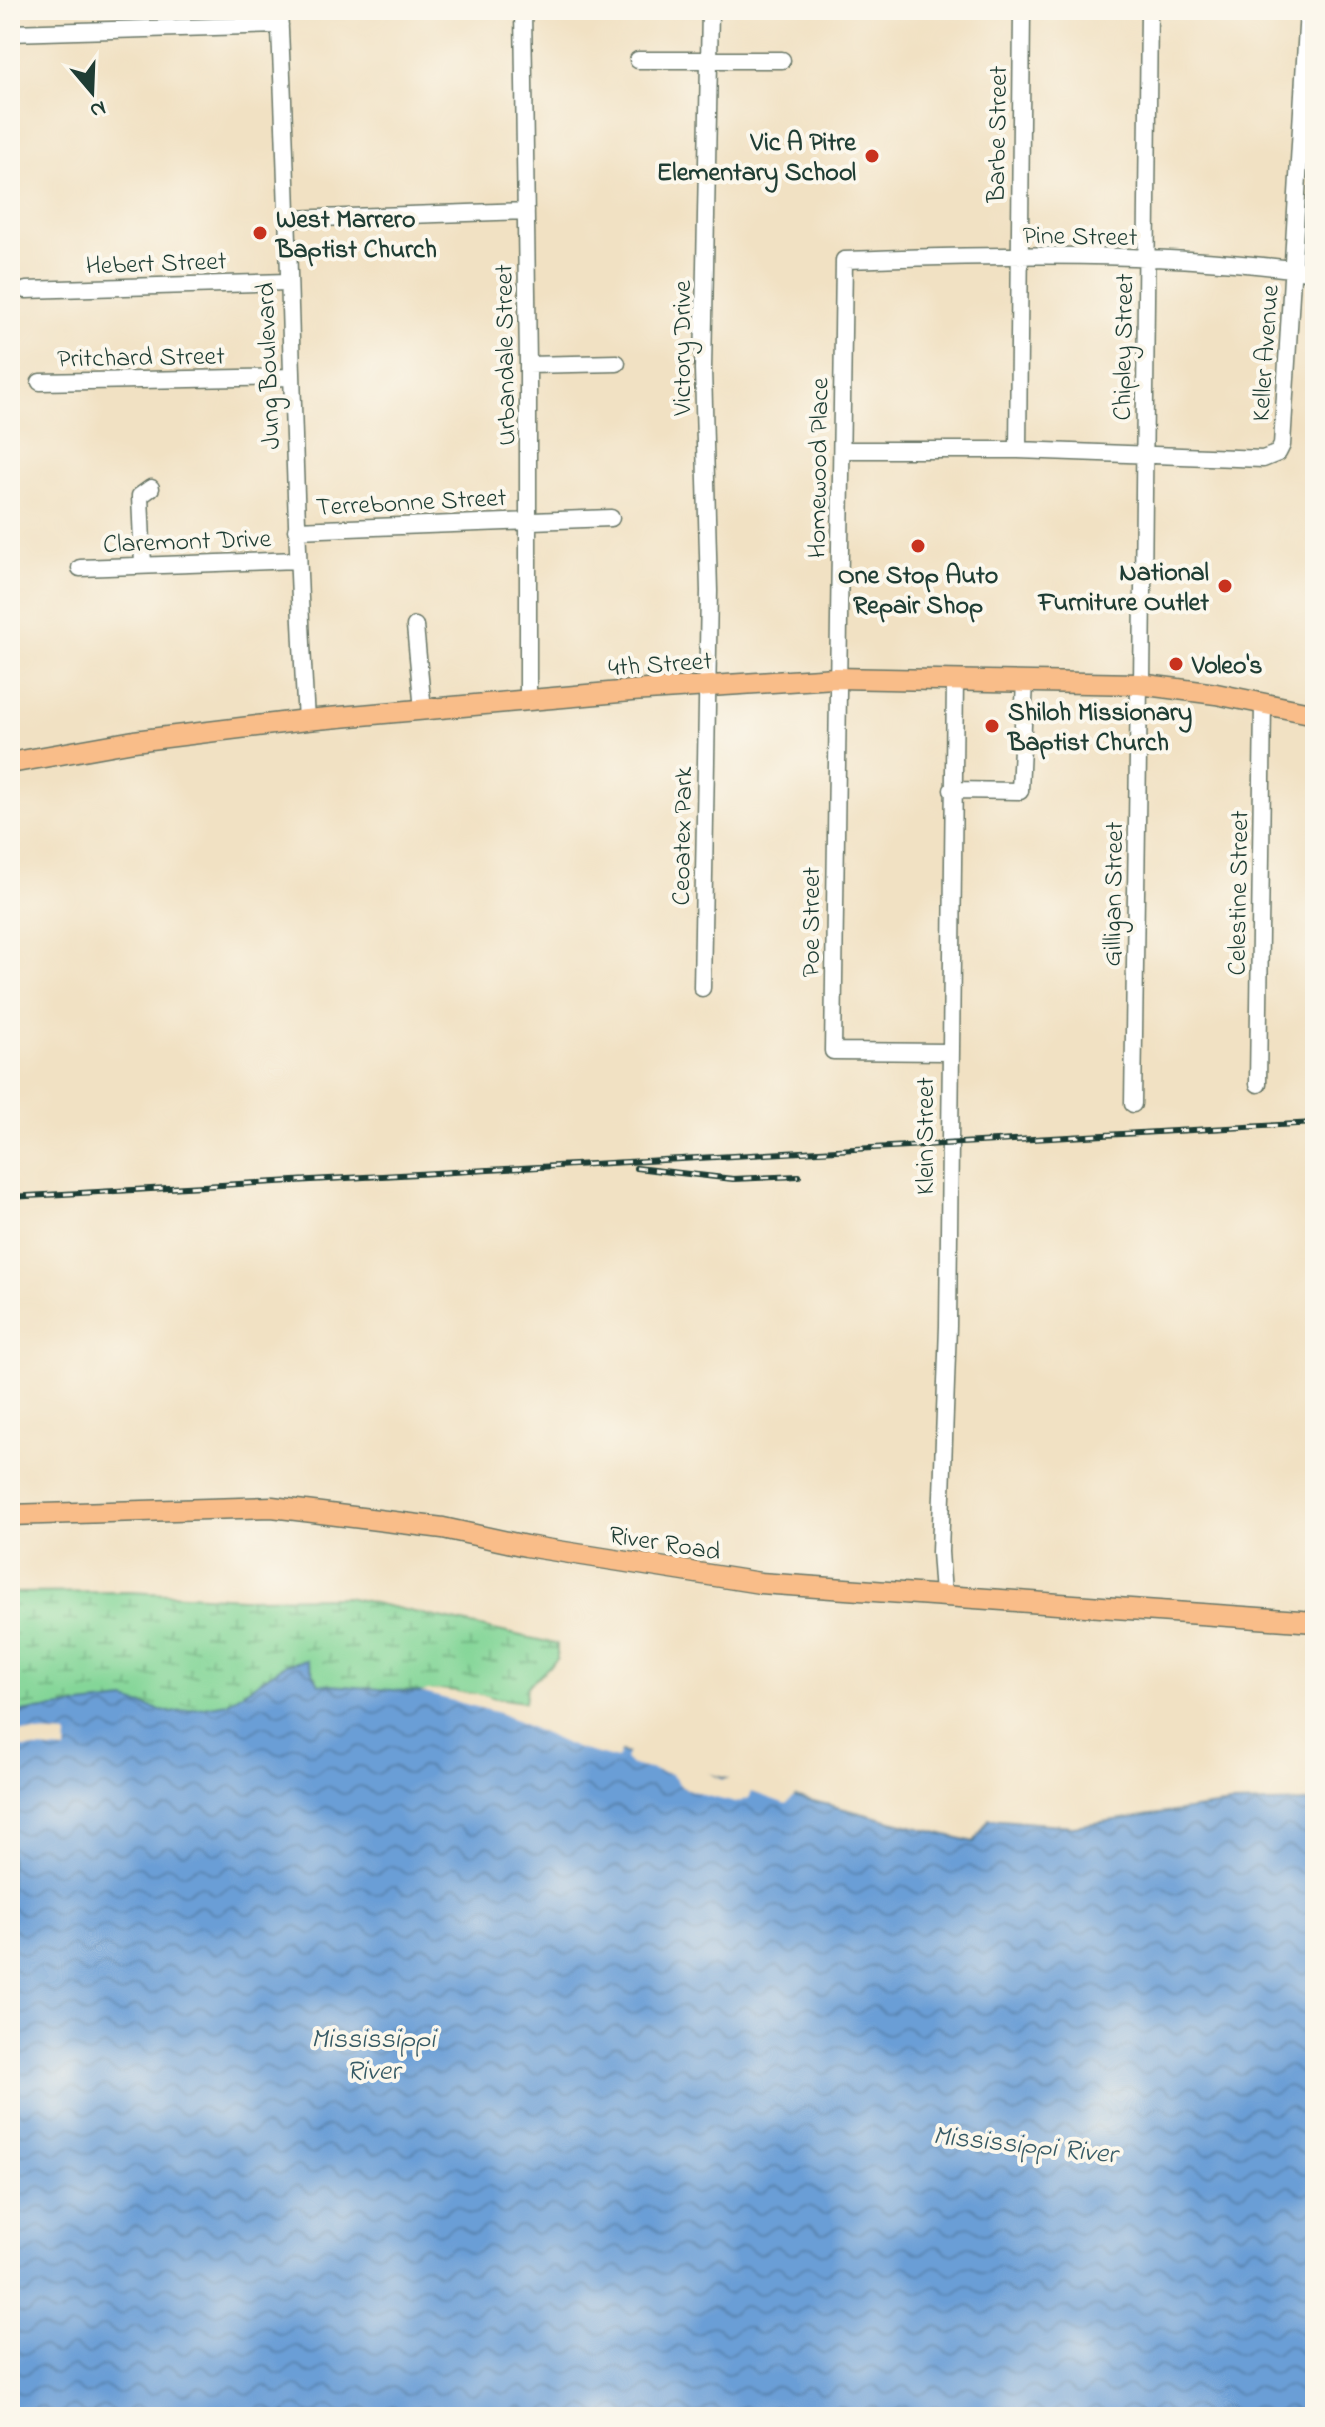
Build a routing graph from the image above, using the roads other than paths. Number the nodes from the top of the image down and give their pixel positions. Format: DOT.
graph roads {
  1 [pos="523,10"];
  2 [pos="710,10"];
  3 [pos="1022,10"];
  4 [pos="1149,10"];
  5 [pos="1308,10"];
  6 [pos="280,18"];
  7 [pos="10,33"];
  8 [pos="709,59"];
  9 [pos="638,60"];
  10 [pos="782,60"];
  11 [pos="526,211"];
  12 [pos="289,219"];
  13 [pos="1019,258"];
  14 [pos="1148,259"];
  15 [pos="844,260"];
  16 [pos="1294,269"];
  17 [pos="1315,272"];
  18 [pos="288,282"];
  19 [pos="26,290"];
  20 [pos="617,363"];
  21 [pos="528,365"];
  22 [pos="292,377"];
  23 [pos="40,382"];
  24 [pos="843,450"];
  25 [pos="1018,450"];
  26 [pos="1145,453"];
  27 [pos="151,488"];
  28 [pos="611,518"];
  29 [pos="529,519"];
  30 [pos="296,530"];
  31 [pos="297,560"];
  32 [pos="143,565"];
  33 [pos="80,568"];
  34 [pos="415,626"];
  35 [pos="835,678"];
  36 [pos="955,679"];
  37 [pos="1025,681"];
  38 [pos="1140,684"];
  39 [pos="707,685"];
  40 [pos="528,700"];
  41 [pos="1263,703"];
  42 [pos="423,710"];
  43 [pos="1315,714"];
  44 [pos="306,720"];
  45 [pos="10,763"];
  46 [pos="952,790"];
  47 [pos="702,988"];
  48 [pos="949,1052"];
  49 [pos="1258,1084"];
  50 [pos="1133,1104"];
  51 [pos="10,1515"];
  52 [pos="943,1594"];
  53 [pos="1315,1622"];
  1 -- 11 [label="street, Urbandale Street"];
  2 -- 8 [label="street, Victory Drive"];
  3 -- 13 [label="street, Barbe Street"];
  4 -- 14 [label="street, Chipley Street"];
  5 -- 16 [label="street, Keller Avenue"];
  6 -- 7 [label="street"];
  6 -- 12 [label="street, Jung Boulevard"];
  8 -- 9 [label="street"];
  8 -- 10 [label="street"];
  8 -- 39 [label="street, Victory Drive"];
  11 -- 12 [label="street"];
  11 -- 21 [label="street, Urbandale Street"];
  12 -- 18 [label="street, Jung Boulevard"];
  13 -- 14 [label="street, Pine Street"];
  13 -- 15 [label="street, Pine Street"];
  13 -- 25 [label="street, Barbe Street"];
  14 -- 16 [label="street, Pine Street"];
  14 -- 26 [label="street, Chipley Street"];
  15 -- 24 [label="street, Homewood Place"];
  16 -- 17 [label="street, Pine Street"];
  16 -- 26 [label="street, Keller Avenue"];
  18 -- 19 [label="street, Hebert Street"];
  18 -- 22 [label="street, Jung Boulevard"];
  20 -- 21 [label="street"];
  21 -- 29 [label="street, Urbandale Street"];
  22 -- 23 [label="street, Pritchard Street"];
  22 -- 30 [label="street, Jung Boulevard"];
  24 -- 25 [label="street, Keller Avenue"];
  24 -- 35 [label="street, Homewood Place"];
  25 -- 26 [label="street, Keller Avenue"];
  26 -- 38 [label="street, Chipley Street"];
  27 -- 32 [label="street"];
  28 -- 29 [label="street, Terrebonne Street"];
  29 -- 30 [label="street, Terrebonne Street"];
  29 -- 40 [label="street, Urbandale Street"];
  30 -- 31 [label="street, Jung Boulevard"];
  31 -- 32 [label="street, Claremont Drive"];
  31 -- 44 [label="street, Jung Boulevard"];
  32 -- 33 [label="street, Claremont Drive"];
  34 -- 42 [label="street"];
  35 -- 36 [label="main road, 4th Street"];
  35 -- 39 [label="main road, 4th Street"];
  35 -- 48 [label="street, Poe Street"];
  36 -- 37 [label="main road, 4th Street"];
  36 -- 46 [label="street, Klein Street"];
  37 -- 38 [label="main road, 4th Street"];
  37 -- 46 [label="street"];
  38 -- 41 [label="main road, 4th Street"];
  38 -- 50 [label="street, Gilligan Street"];
  39 -- 40 [label="main road, 4th Street"];
  39 -- 47 [label="street, Ceoatex Park"];
  40 -- 42 [label="main road, 4th Street"];
  41 -- 43 [label="main road, 4th Street"];
  41 -- 49 [label="street, Celestine Street"];
  42 -- 44 [label="main road, 4th Street"];
  44 -- 45 [label="main road, 4th Street"];
  46 -- 48 [label="street, Klein Street"];
  48 -- 52 [label="street, Klein Street"];
  51 -- 52 [label="main road, River Road"];
  52 -- 53 [label="main road, River Road"];
}
